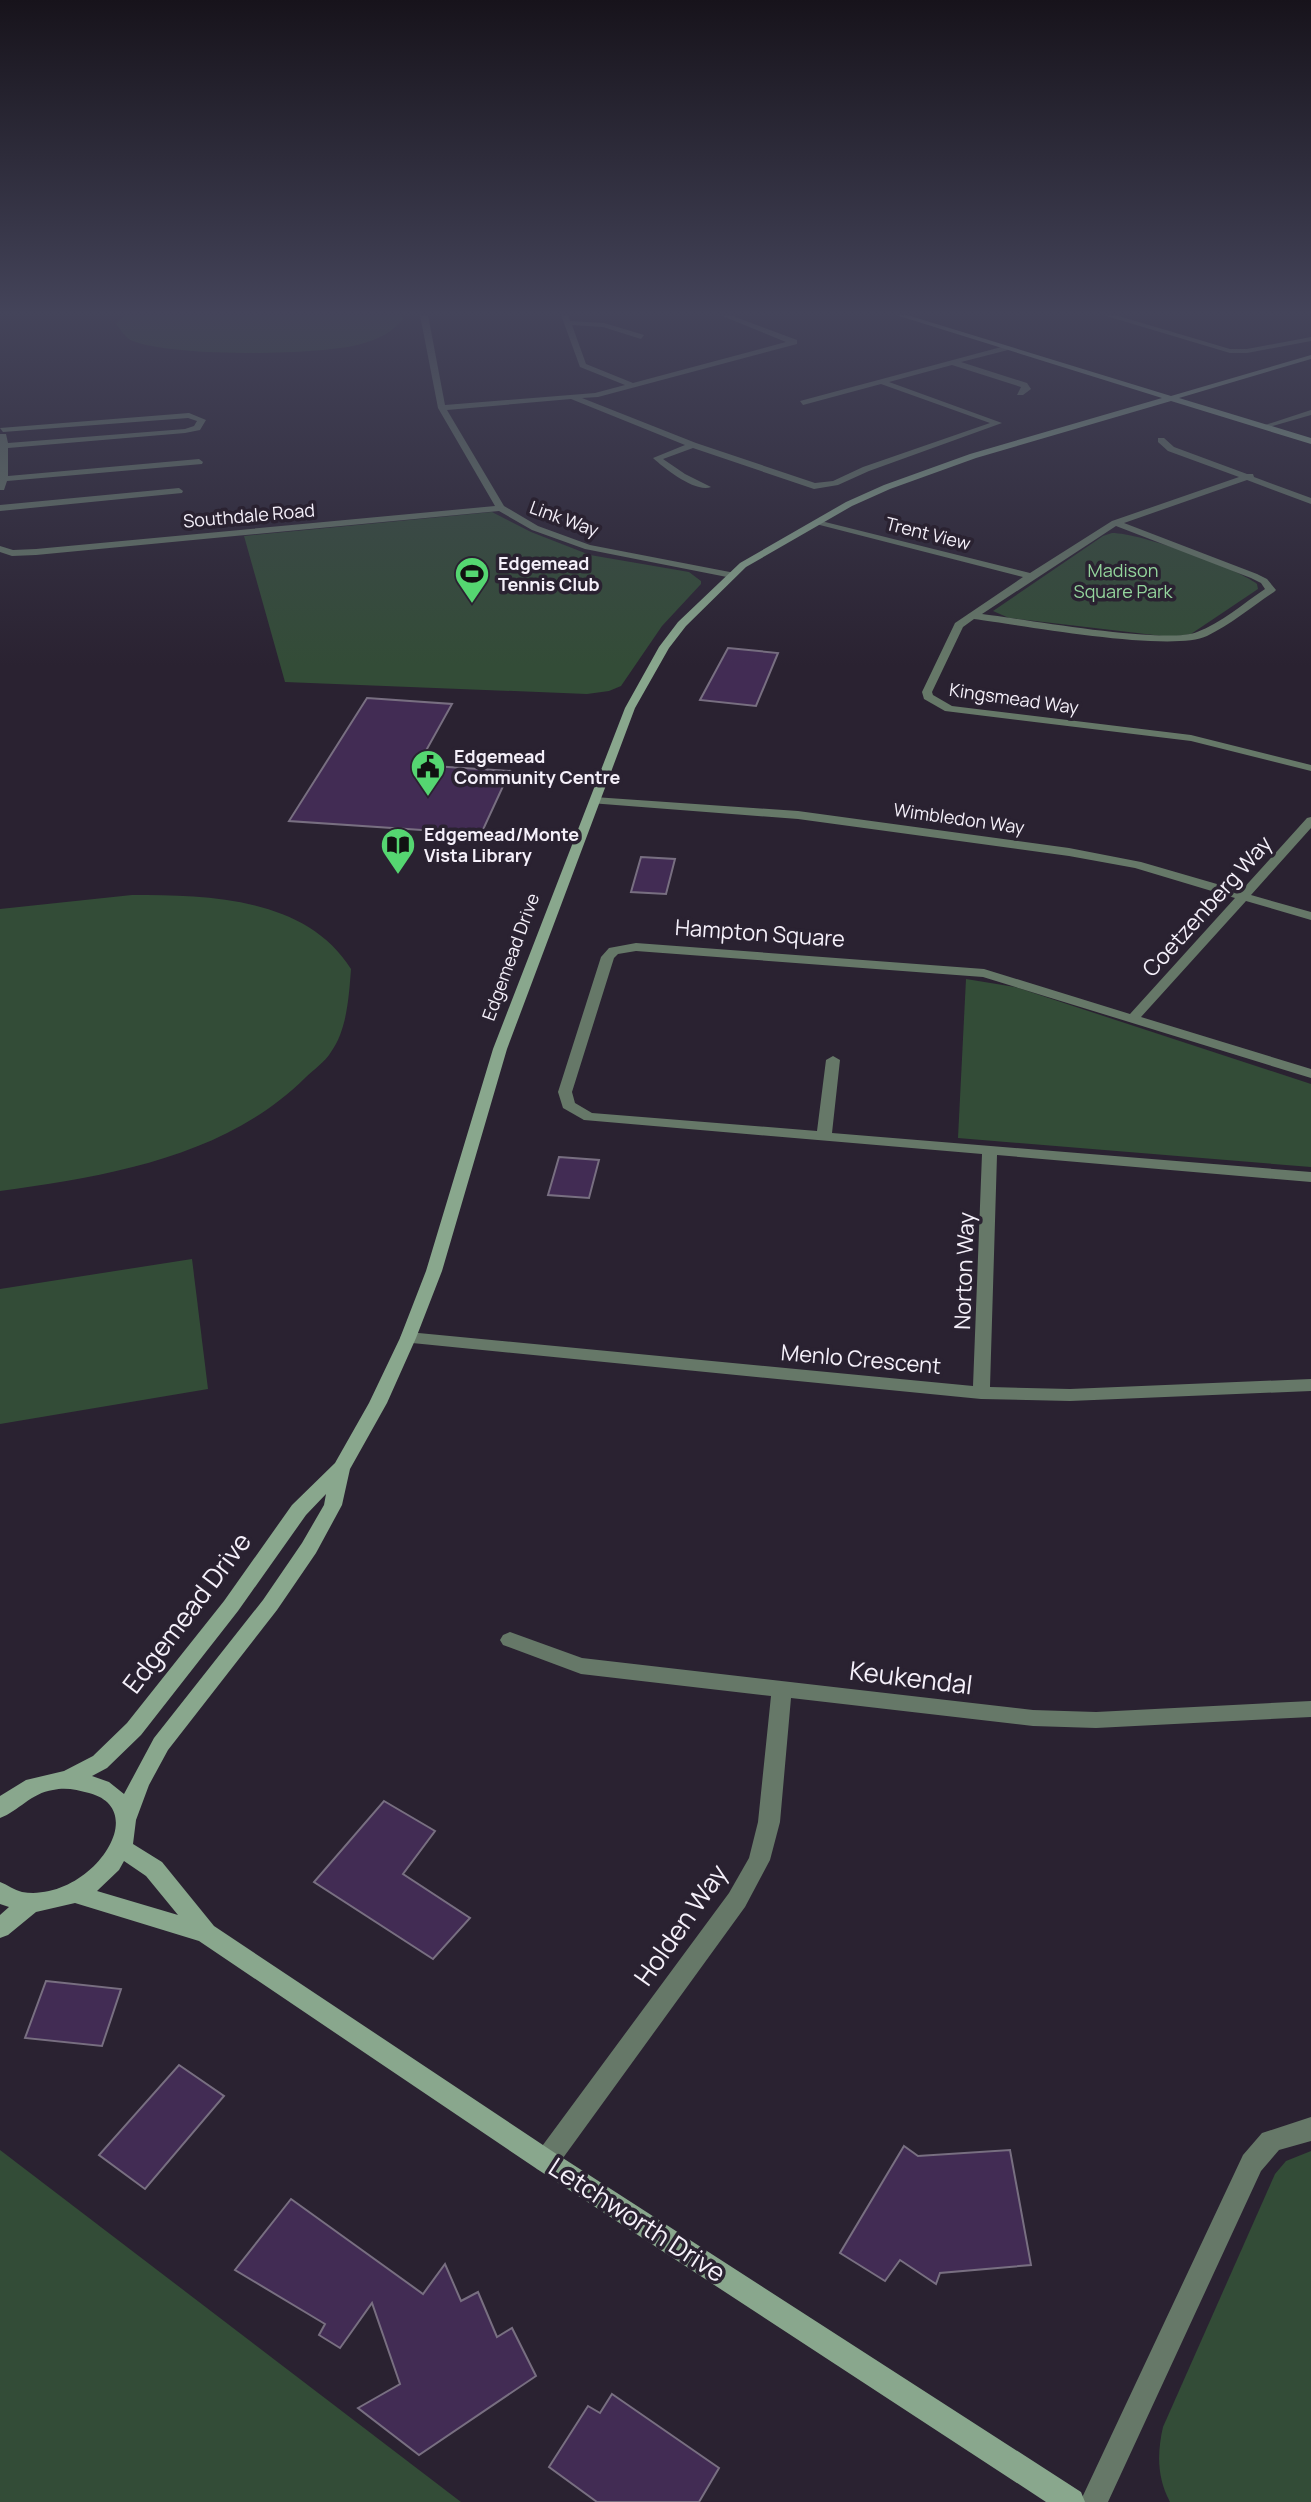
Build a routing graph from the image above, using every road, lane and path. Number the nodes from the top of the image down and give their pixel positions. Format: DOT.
graph roads {
  1 [pos="3,432"];
  2 [pos="176,432"];
  3 [pos="456,432"];
  4 [pos="659,432"];
  5 [pos="973,432"];
  6 [pos="1055,432"];
  7 [pos="1283,432"];
  8 [pos="1161,440"];
  9 [pos="1311,441"];
  10 [pos="693,445"];
  11 [pos="4,446"];
  12 [pos="199,462"];
  13 [pos="1250,476"];
  14 [pos="3,479"];
  15 [pos="707,487"];
  16 [pos="0,489"];
  17 [pos="179,491"];
  18 [pos="1311,501"];
  19 [pos="0,508"];
  20 [pos="501,508"];
  21 [pos="817,523"];
  22 [pos="1115,523"];
  23 [pos="0,549"];
  24 [pos="732,575"];
  25 [pos="1031,576"];
  26 [pos="973,616"];
  27 [pos="1311,768"];
  28 [pos="594,801"];
  29 [pos="1311,821"];
  30 [pos="1244,896"];
  31 [pos="1311,916"];
  32 [pos="1133,1018"];
  33 [pos="833,1060"];
  34 [pos="1311,1074"];
  35 [pos="824,1136"];
  36 [pos="990,1150"];
  37 [pos="1311,1177"];
  38 [pos="408,1338"];
  39 [pos="1311,1385"];
  40 [pos="981,1393"];
  41 [pos="342,1467"];
  42 [pos="510,1640"];
  43 [pos="782,1689"];
  44 [pos="1311,1709"];
  45 [pos="66,1780"];
  46 [pos="0,1809"];
  47 [pos="126,1819"];
  48 [pos="122,1848"];
  49 [pos="0,1892"];
  50 [pos="76,1894"];
  51 [pos="31,1903"];
  52 [pos="0,1928"];
  53 [pos="206,1933"];
  54 [pos="1311,2129"];
  55 [pos="546,2161"];
  56 [pos="1071,2502"];
  57 [pos="1094,2502"];
  1 -- 11 [label="street"];
  2 -- 11 [label="street"];
  3 -- 20 [label="street, Link Way"];
  4 -- 10 [label="street"];
  5 -- 10 [label="street"];
  6 -- 21 [label="street, Edgemead Drive"];
  7 -- 9 [label="street"];
  8 -- 13 [label="street"];
  10 -- 15 [label="street"];
  11 -- 14 [label="street"];
  12 -- 14 [label="street"];
  13 -- 18 [label="street"];
  13 -- 22 [label="street, Kingsmead Way"];
  14 -- 16 [label="street"];
  17 -- 19 [label="street"];
  20 -- 23 [label="street, Southdale Road"];
  20 -- 24 [label="street, Link Way"];
  21 -- 24 [label="street, Edgemead Drive"];
  21 -- 25 [label="street, Trent View"];
  22 -- 25 [label="street, Kingsmead Way"];
  22 -- 26 [label="street"];
  24 -- 28 [label="street, Edgemead Drive"];
  25 -- 26 [label="street, Kingsmead Way"];
  26 -- 27 [label="street, Kingsmead Way"];
  28 -- 30 [label="street, Wimbledon Way"];
  28 -- 38 [label="street, Edgemead Drive"];
  29 -- 30 [label="street, Coetzenberg Way"];
  30 -- 31 [label="street, Wimbledon Way"];
  30 -- 32 [label="street, Coetzenberg Way"];
  32 -- 34 [label="street, Hampton Square"];
  32 -- 35 [label="street, Hampton Square"];
  33 -- 35 [label="street"];
  35 -- 36 [label="street, Hampton Square"];
  36 -- 37 [label="street, Hampton Square"];
  36 -- 40 [label="street, Norton Way"];
  38 -- 40 [label="street, Menlo Crescent"];
  38 -- 41 [label="street, Edgemead Drive"];
  39 -- 40 [label="street, Menlo Crescent"];
  41 -- 45 [label="street, Edgemead Drive"];
  41 -- 47 [label="street, Edgemead Drive"];
  42 -- 43 [label="street, Keukendal"];
  43 -- 44 [label="street, Keukendal"];
  43 -- 55 [label="street, Holden Way"];
  45 -- 46 [label="street"];
  45 -- 47 [label="street"];
  47 -- 48 [label="street, Edgemead Drive"];
  48 -- 50 [label="street"];
  48 -- 53 [label="street, Letchworth Drive"];
  49 -- 51 [label="street"];
  50 -- 51 [label="street"];
  50 -- 53 [label="street, Letchworth Drive"];
  51 -- 52 [label="street"];
  53 -- 55 [label="street, Letchworth Drive"];
  54 -- 57 [label="street"];
  55 -- 56 [label="street, Letchworth Drive"];
}
